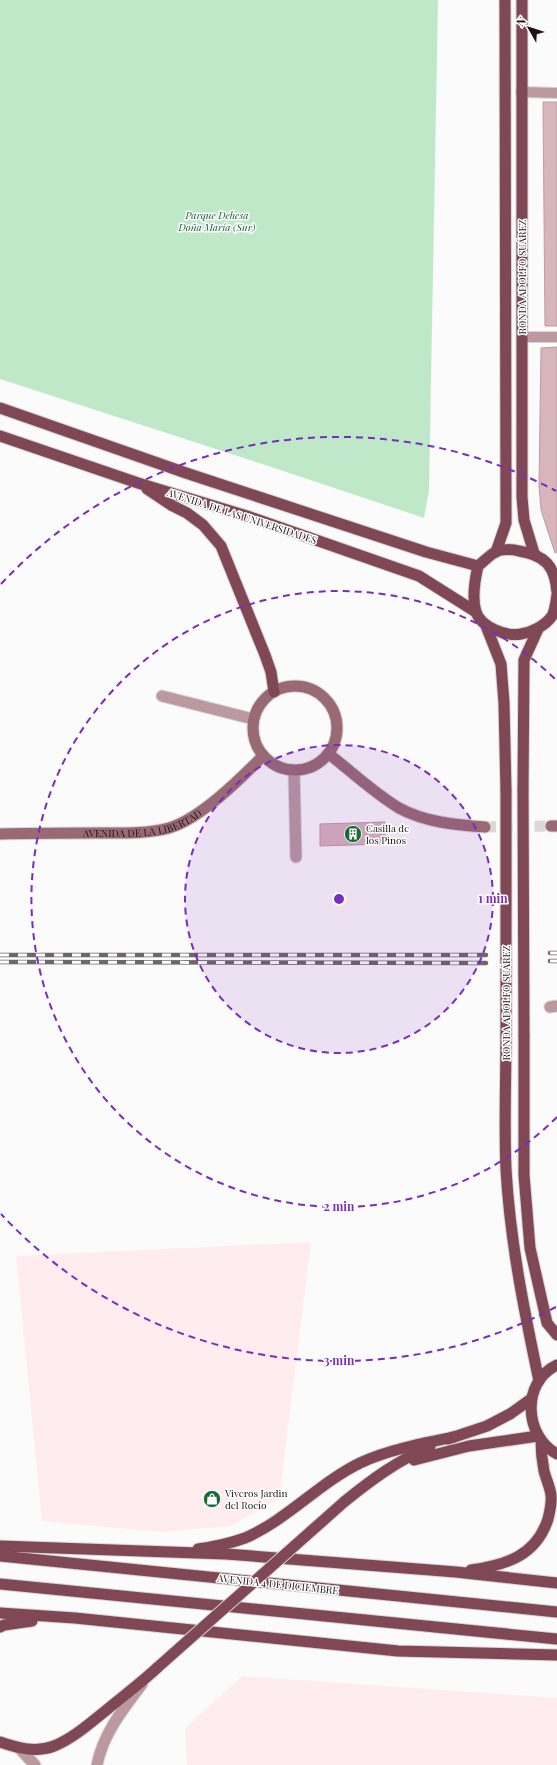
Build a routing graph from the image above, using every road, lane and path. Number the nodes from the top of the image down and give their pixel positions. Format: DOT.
graph roads {
  1 [pos="505,0"];
  2 [pos="522,0"];
  3 [pos="521,92"];
  4 [pos="557,93"];
  5 [pos="522,338"];
  6 [pos="557,338"];
  7 [pos="0,408"];
  8 [pos="0,436"];
  9 [pos="138,483"];
  10 [pos="496,552"];
  11 [pos="534,553"];
  12 [pos="478,566"];
  13 [pos="554,570"];
  14 [pos="557,594"];
  15 [pos="476,612"];
  16 [pos="555,615"];
  17 [pos="486,626"];
  18 [pos="538,629"];
  19 [pos="274,692"];
  20 [pos="162,696"];
  21 [pos="254,719"];
  22 [pos="329,754"];
  23 [pos="263,756"];
  24 [pos="294,771"];
  25 [pos="485,827"];
  26 [pos="0,834"];
  27 [pos="296,857"];
  28 [pos="557,1335"];
  29 [pos="557,1364"];
  30 [pos="539,1381"];
  31 [pos="531,1399"];
  32 [pos="454,1437"];
  33 [pos="539,1438"];
  34 [pos="557,1454"];
  35 [pos="389,1469"];
  36 [pos="0,1546"];
  37 [pos="162,1553"];
  38 [pos="0,1556"];
  39 [pos="456,1572"];
  40 [pos="557,1583"];
  41 [pos="0,1584"];
  42 [pos="557,1612"];
  43 [pos="0,1614"];
  44 [pos="75,1618"];
  45 [pos="0,1627"];
  46 [pos="557,1639"];
  47 [pos="557,1655"];
  48 [pos="146,1679"];
  49 [pos="0,1742"];
  50 [pos="19,1748"];
  51 [pos="35,1765"];
  52 [pos="97,1765"];
  1 -- 10 [label="main road, RONDA ADOLFO SUÁREZ"];
  2 -- 3 [label="main road, RONDA ADOLFO SUÁREZ"];
  3 -- 4 [label="street"];
  3 -- 5 [label="main road, RONDA ADOLFO SUÁREZ"];
  5 -- 6 [label="street"];
  5 -- 11 [label="main road, RONDA ADOLFO SUÁREZ"];
  7 -- 12 [label="main road"];
  8 -- 9 [label="main road, AVENIDA DE LAS UNIVERSIDADES"];
  9 -- 15 [label="main road, AVENIDA DE LAS UNIVERSIDADES"];
  9 -- 19 [label="main road"];
  10 -- 11 [label="main road"];
  10 -- 12 [label="main road"];
  11 -- 13 [label="main road"];
  12 -- 15 [label="main road"];
  13 -- 14 [label="main road"];
  14 -- 16 [label="main road"];
  15 -- 17 [label="main road"];
  16 -- 18 [label="main road"];
  17 -- 18 [label="main road"];
  17 -- 30 [label="main road, RONDA ADOLFO SUÁREZ, bridge"];
  18 -- 28 [label="main road, RONDA ADOLFO SUÁREZ, bridge"];
  19 -- 21 [label="main road"];
  19 -- 22 [label="main road"];
  20 -- 21 [label="street"];
  21 -- 23 [label="main road"];
  22 -- 24 [label="main road"];
  22 -- 25 [label="main road"];
  23 -- 24 [label="main road"];
  23 -- 26 [label="main road, AVENIDA DE LA LIBERTAD"];
  24 -- 27 [label="street"];
  29 -- 30 [label="main road"];
  30 -- 31 [label="main road"];
  31 -- 32 [label="main road"];
  31 -- 33 [label="main road"];
  32 -- 35 [label="main road"];
  32 -- 37 [label="main road"];
  33 -- 34 [label="main road"];
  33 -- 35 [label="main road"];
  33 -- 39 [label="main road"];
  35 -- 48 [label="main road, bridge"];
  36 -- 37 [label="main road"];
  37 -- 39 [label="main road"];
  38 -- 42 [label="main road, AVENIDA 4 DE DICIEMBRE"];
  39 -- 40 [label="main road"];
  41 -- 46 [label="main road"];
  43 -- 44 [label="main road"];
  44 -- 45 [label="main road"];
  44 -- 47 [label="main road"];
  48 -- 50 [label="main road"];
  48 -- 52 [label="street"];
  49 -- 50 [label="main road"];
  50 -- 51 [label="street"];
}
